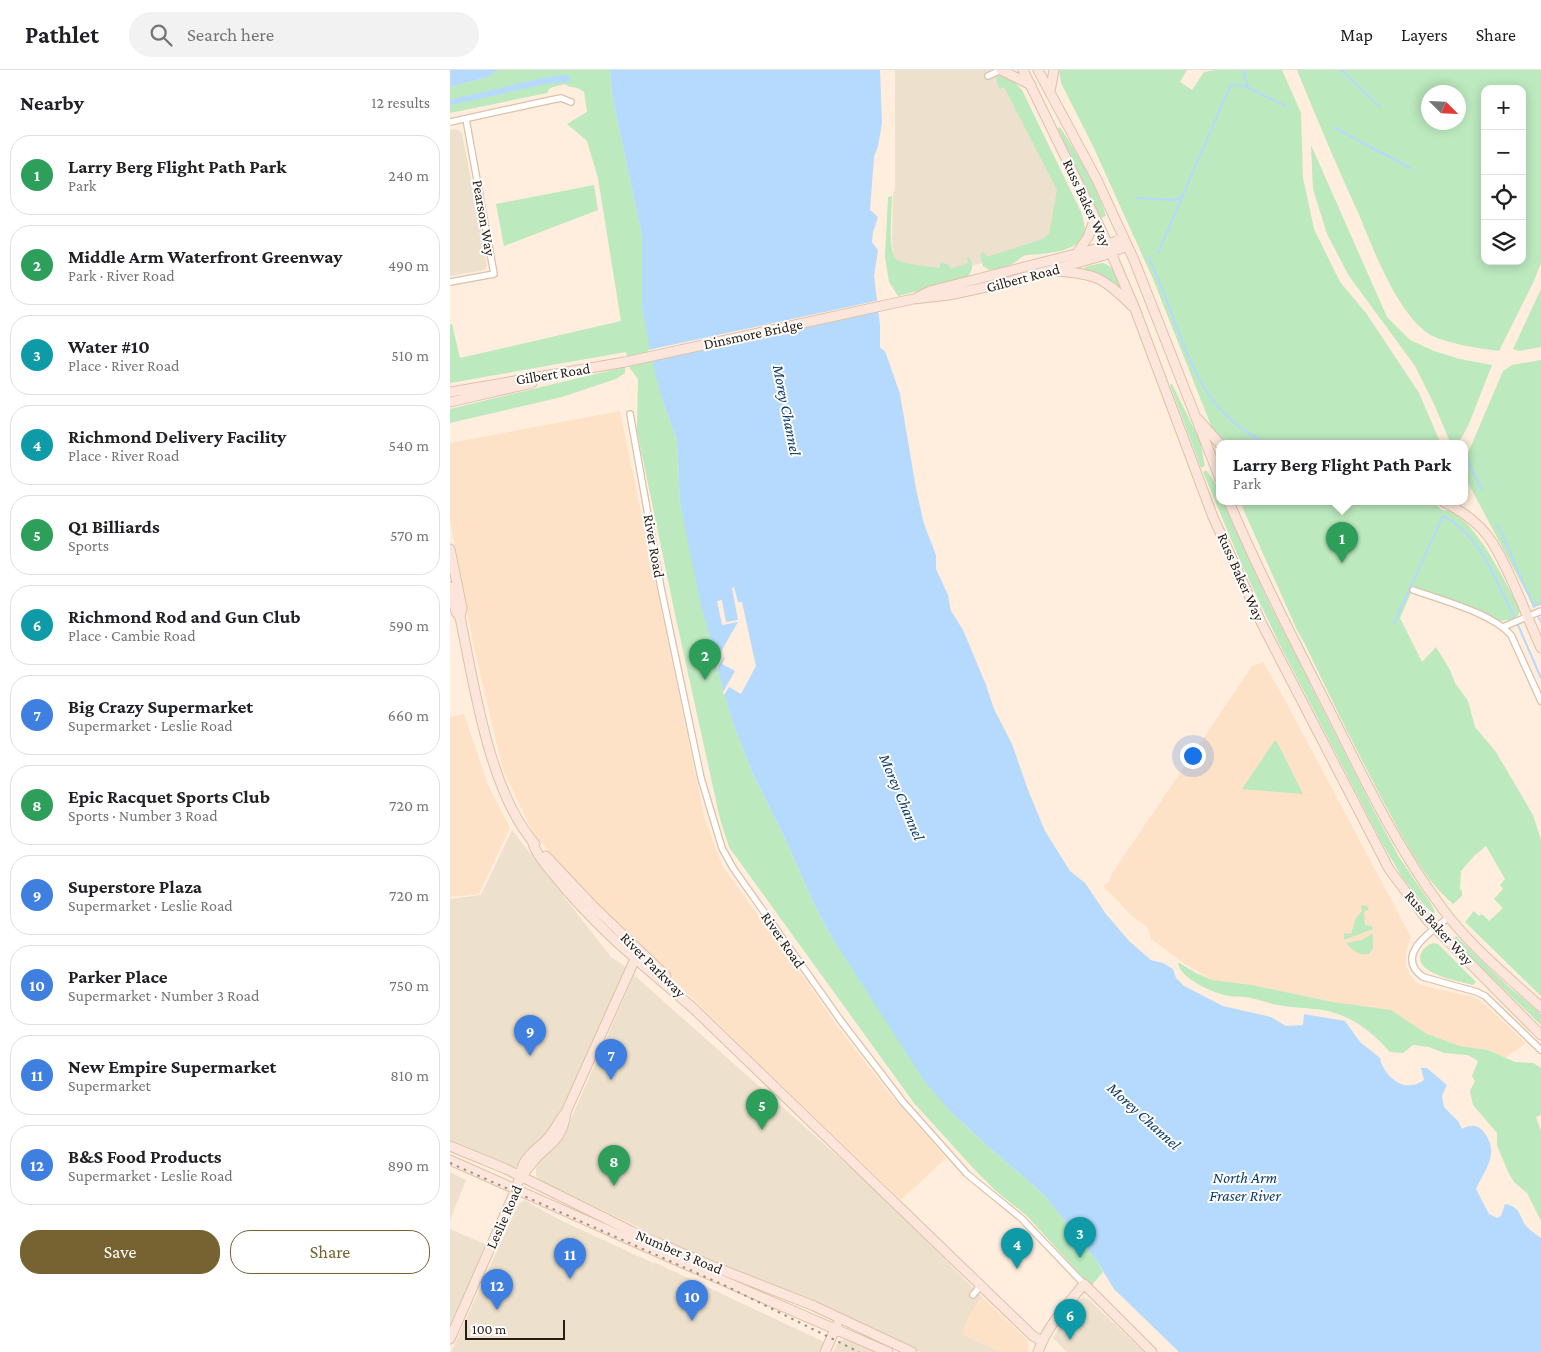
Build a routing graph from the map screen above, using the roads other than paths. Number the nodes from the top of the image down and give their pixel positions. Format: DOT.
graph roads {
  1 [pos="1001,70"];
  2 [pos="1023,70"];
  3 [pos="1038,70"];
  4 [pos="1054,70"];
  5 [pos="988,76"];
  6 [pos="1032,86"];
  7 [pos="1050,91"];
  8 [pos="571,102"];
  9 [pos="466,119"];
  10 [pos="450,122"];
  11 [pos="1095,218"];
  12 [pos="1126,242"];
  13 [pos="1109,249"];
  14 [pos="1077,253"];
  15 [pos="1048,271"];
  16 [pos="450,282"];
  17 [pos="912,299"];
  18 [pos="1135,309"];
  19 [pos="598,367"];
  20 [pos="450,392"];
  21 [pos="450,402"];
  22 [pos="1192,412"];
  23 [pos="630,414"];
  24 [pos="1216,440"];
  25 [pos="1216,469"];
  26 [pos="1231,505"];
  27 [pos="1448,505"];
  28 [pos="450,549"];
  29 [pos="450,587"];
  30 [pos="1413,590"];
  31 [pos="1541,611"];
  32 [pos="460,617"];
  33 [pos="1527,617"];
  34 [pos="1503,627"];
  35 [pos="1541,648"];
  36 [pos="1541,701"];
  37 [pos="532,840"];
  38 [pos="559,870"];
  39 [pos="1449,917"];
  40 [pos="1435,928"];
  41 [pos="635,959"];
  42 [pos="1541,1007"];
  43 [pos="693,1008"];
  44 [pos="1541,1035"];
  45 [pos="1541,1050"];
  46 [pos="450,1146"];
  47 [pos="450,1160"];
  48 [pos="521,1177"];
  49 [pos="516,1189"];
  50 [pos="1084,1284"];
  51 [pos="981,1285"];
  52 [pos="973,1295"];
  53 [pos="840,1318"];
  54 [pos="835,1329"];
  55 [pos="1038,1338"];
  56 [pos="450,1339"];
  57 [pos="825,1352"];
  58 [pos="888,1352"];
  59 [pos="912,1352"];
  60 [pos="1038,1352"];
  61 [pos="1152,1352"];
  1 -- 5 [label="street"];
  1 -- 6 [label="main road"];
  2 -- 6 [label="main road, Russ Baker Way"];
  3 -- 7 [label="main road, Russ Baker Way"];
  4 -- 7 [label="main road"];
  6 -- 11 [label="main road, Russ Baker Way"];
  7 -- 12 [label="main road, Russ Baker Way"];
  8 -- 9 [label="street"];
  9 -- 10 [label="street"];
  9 -- 16 [label="street, Pearson Way"];
  11 -- 13 [label="main road, Russ Baker Way"];
  11 -- 14 [label="main road"];
  12 -- 13 [label="main road, Gilbert Road"];
  12 -- 22 [label="main road, Russ Baker Way"];
  13 -- 14 [label="main road, Gilbert Road"];
  13 -- 15 [label="main road, Gilbert Road"];
  13 -- 18 [label="main road, Russ Baker Way"];
  14 -- 17 [label="main road, Gilbert Road"];
  15 -- 17 [label="main road, Gilbert Road"];
  15 -- 18 [label="main road"];
  17 -- 19 [label="main road, Dinsmore Bridge"];
  18 -- 40 [label="main road, Russ Baker Way"];
  19 -- 20 [label="main road, Gilbert Road"];
  19 -- 21 [label="main road, Gilbert Road"];
  22 -- 24 [label="main road"];
  22 -- 25 [label="main road, Russ Baker Way"];
  23 -- 50 [label="street, River Road"];
  26 -- 39 [label="main road, Russ Baker Way"];
  27 -- 33 [label="main road"];
  28 -- 32 [label="main road"];
  29 -- 32 [label="main road"];
  30 -- 34 [label="street"];
  31 -- 33 [label="street"];
  32 -- 37 [label="main road"];
  33 -- 34 [label="street"];
  33 -- 35 [label="main road"];
  34 -- 36 [label="street"];
  37 -- 38 [label="main road, River Parkway"];
  37 -- 41 [label="main road, River Parkway"];
  38 -- 41 [label="main road"];
  38 -- 43 [label="main road, River Parkway"];
  39 -- 40 [label="street"];
  39 -- 42 [label="main road, Russ Baker Way"];
  40 -- 44 [label="main road, Russ Baker Way"];
  40 -- 45 [label="street"];
  41 -- 43 [label="main road, River Parkway"];
  41 -- 48 [label="main road, Leslie Road"];
  43 -- 51 [label="main road"];
  46 -- 48 [label="main road, Number 3 Road"];
  47 -- 49 [label="main road, Number 3 Road"];
  48 -- 49 [label="main road, Leslie Road"];
  48 -- 53 [label="main road, Number 3 Road"];
  49 -- 54 [label="main road, Number 3 Road"];
  49 -- 56 [label="main road, Leslie Road"];
  50 -- 55 [label="main road"];
  50 -- 61 [label="main road, River Road"];
  51 -- 52 [label="street"];
  51 -- 55 [label="main road"];
  53 -- 54 [label="main road"];
  53 -- 59 [label="main road, Number 3 Road"];
  54 -- 57 [label="main road"];
  54 -- 58 [label="main road, Number 3 Road"];
  55 -- 60 [label="main road"];
}
